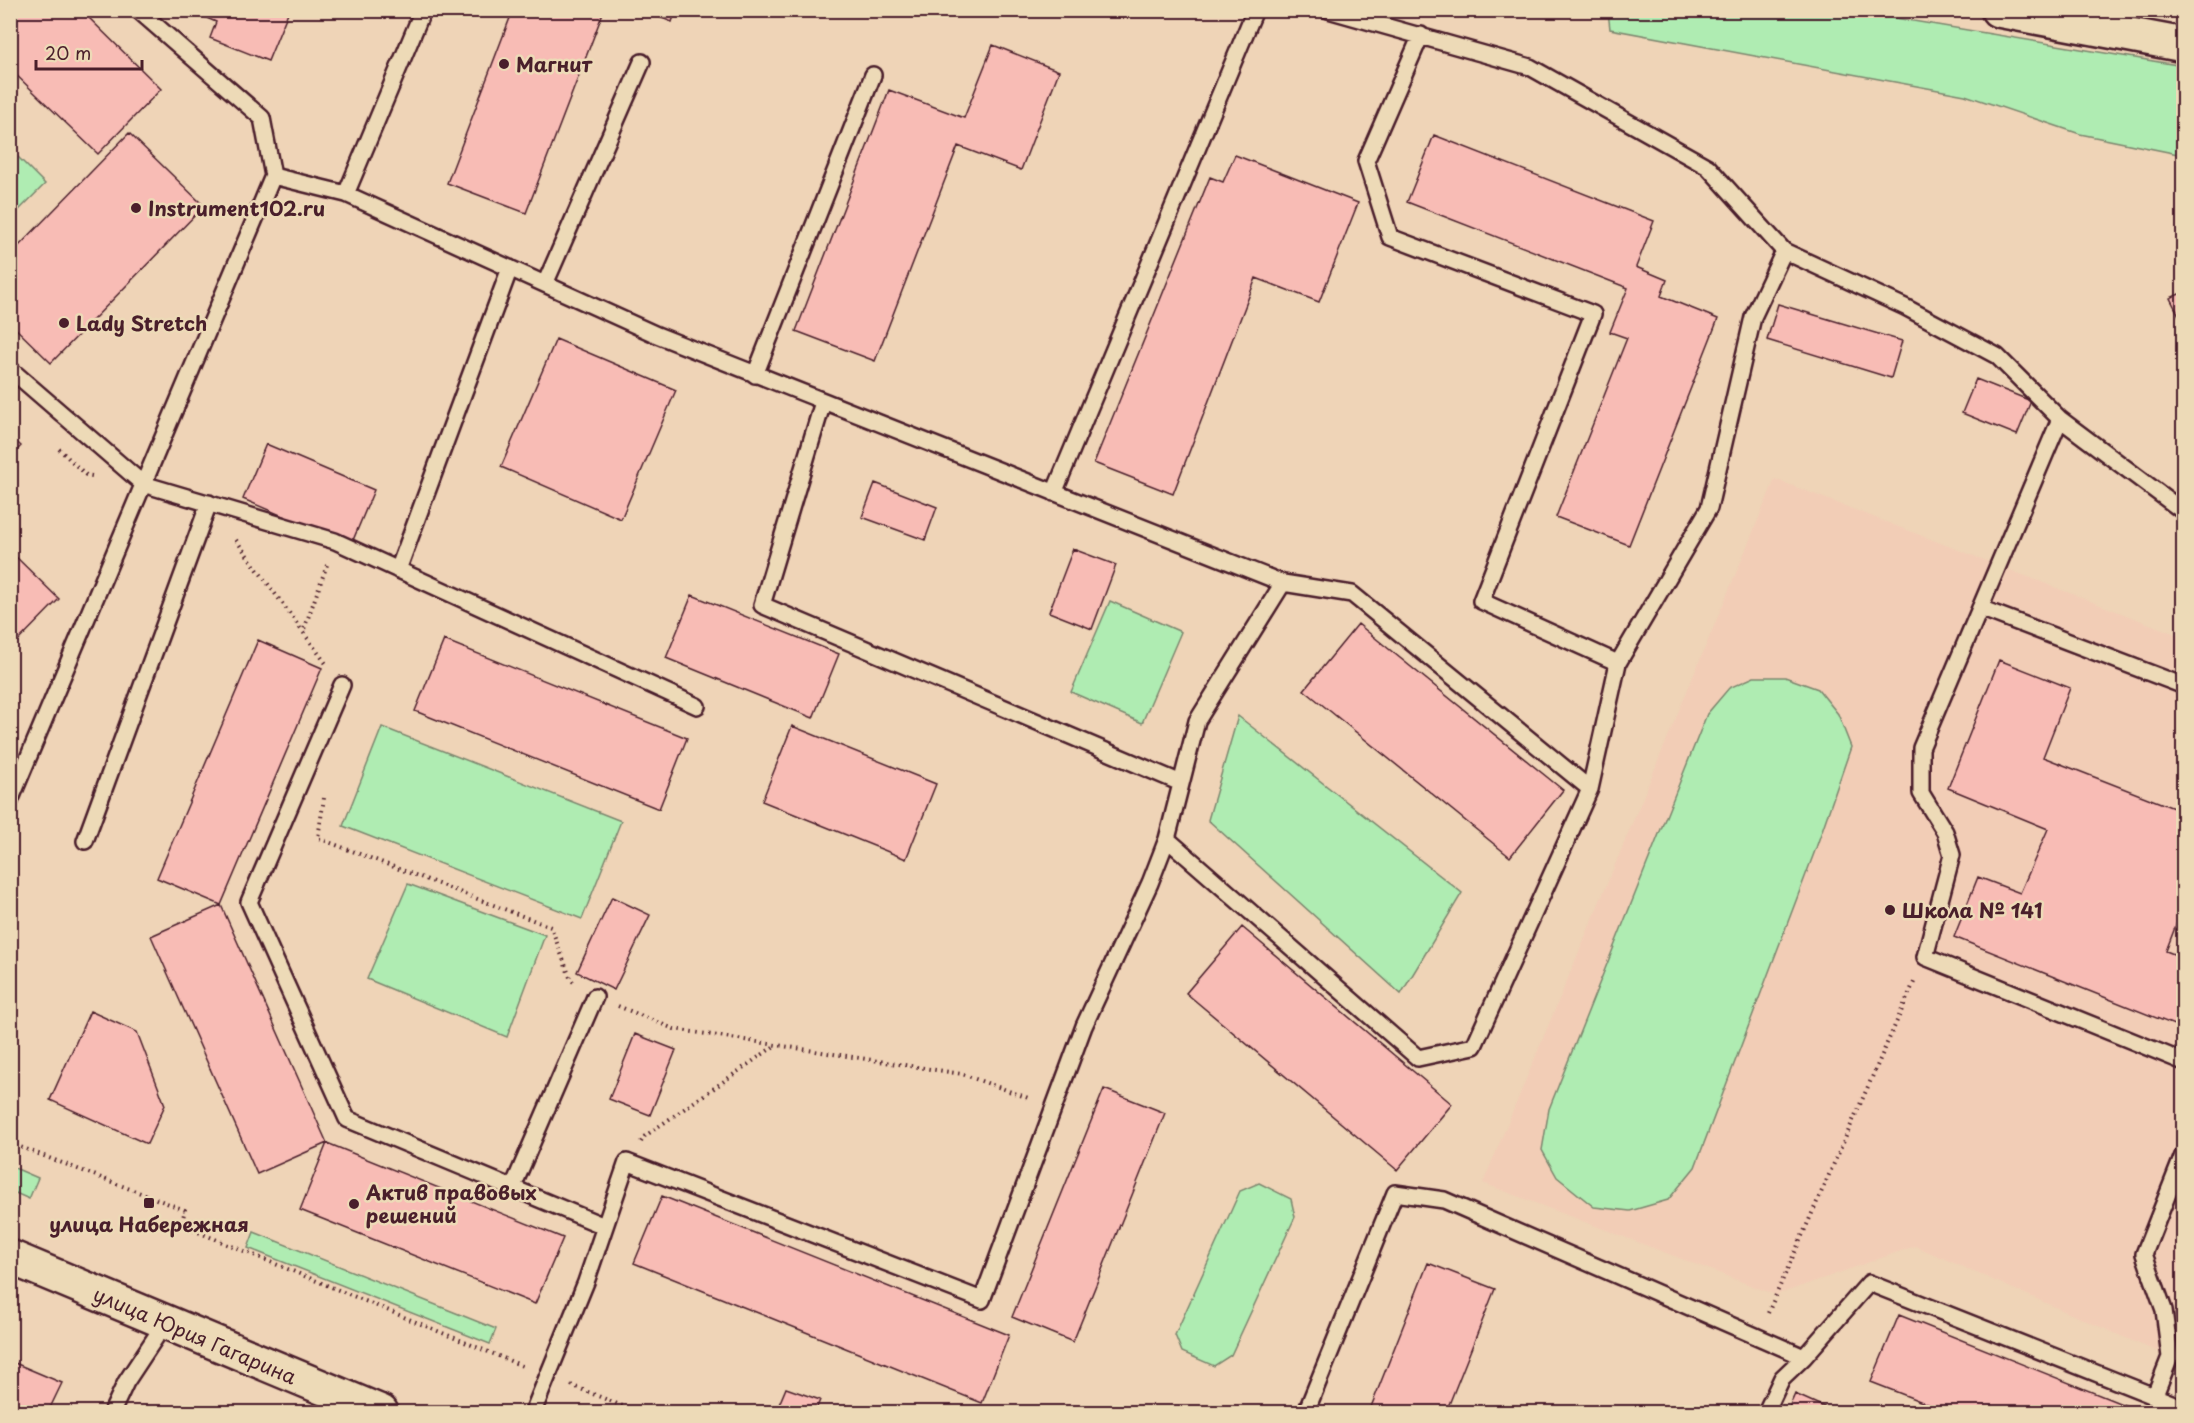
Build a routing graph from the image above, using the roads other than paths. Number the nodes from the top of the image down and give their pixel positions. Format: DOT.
graph roads {
  1 [pos="138,10"];
  2 [pos="423,10"];
  3 [pos="1255,10"];
  4 [pos="1328,10"];
  5 [pos="1998,10"];
  6 [pos="1421,35"];
  7 [pos="2184,45"];
  8 [pos="642,62"];
  9 [pos="873,75"];
  10 [pos="273,176"];
  11 [pos="346,194"];
  12 [pos="1784,251"];
  13 [pos="510,268"];
  14 [pos="545,284"];
  15 [pos="10,369"];
  16 [pos="755,375"];
  17 [pos="823,402"];
  18 [pos="2060,419"];
  19 [pos="143,484"];
  20 [pos="1054,493"];
  21 [pos="209,503"];
  22 [pos="2184,512"];
  23 [pos="398,570"];
  24 [pos="1283,583"];
  25 [pos="1980,608"];
  26 [pos="1618,663"];
  27 [pos="342,685"];
  28 [pos="2184,686"];
  29 [pos="696,706"];
  30 [pos="1181,783"];
  31 [pos="1590,789"];
  32 [pos="10,801"];
  33 [pos="1167,839"];
  34 [pos="85,841"];
  35 [pos="595,997"];
  36 [pos="2184,1062"];
  37 [pos="2184,1153"];
  38 [pos="512,1189"];
  39 [pos="604,1226"];
  40 [pos="10,1257"];
  41 [pos="165,1323"];
  42 [pos="1804,1357"];
  43 [pos="2155,1395"];
  44 [pos="2184,1408"];
  45 [pos="112,1413"];
  46 [pos="381,1413"];
  47 [pos="533,1413"];
  48 [pos="1306,1413"];
  49 [pos="1766,1413"];
  1 -- 10 [label="lane"];
  2 -- 11 [label="lane"];
  3 -- 20 [label="lane"];
  4 -- 6 [label="lane"];
  5 -- 7 [label="main road"];
  6 -- 12 [label="lane"];
  6 -- 26 [label="lane"];
  8 -- 14 [label="lane"];
  9 -- 16 [label="lane"];
  10 -- 11 [label="lane"];
  10 -- 19 [label="lane"];
  11 -- 13 [label="lane"];
  12 -- 18 [label="lane"];
  12 -- 26 [label="lane"];
  13 -- 14 [label="lane"];
  13 -- 23 [label="lane"];
  14 -- 16 [label="lane"];
  15 -- 19 [label="lane"];
  16 -- 17 [label="lane"];
  17 -- 20 [label="lane"];
  17 -- 30 [label="lane"];
  18 -- 22 [label="lane"];
  18 -- 25 [label="lane"];
  19 -- 21 [label="lane"];
  19 -- 32 [label="lane"];
  20 -- 24 [label="lane"];
  21 -- 23 [label="lane"];
  21 -- 34 [label="lane"];
  23 -- 29 [label="lane"];
  24 -- 30 [label="lane"];
  24 -- 31 [label="lane"];
  25 -- 28 [label="lane"];
  25 -- 36 [label="lane"];
  26 -- 31 [label="lane"];
  27 -- 38 [label="lane"];
  30 -- 33 [label="lane"];
  31 -- 33 [label="lane"];
  33 -- 39 [label="lane"];
  35 -- 38 [label="lane"];
  37 -- 43 [label="lane"];
  38 -- 39 [label="lane"];
  39 -- 47 [label="lane"];
  40 -- 41 [label="main road, улица Юрия Гагарина"];
  41 -- 45 [label="lane"];
  41 -- 46 [label="main road, улица Юрия Гагарина"];
  42 -- 43 [label="lane"];
  42 -- 48 [label="lane"];
  42 -- 49 [label="lane"];
  43 -- 44 [label="lane"];
}
